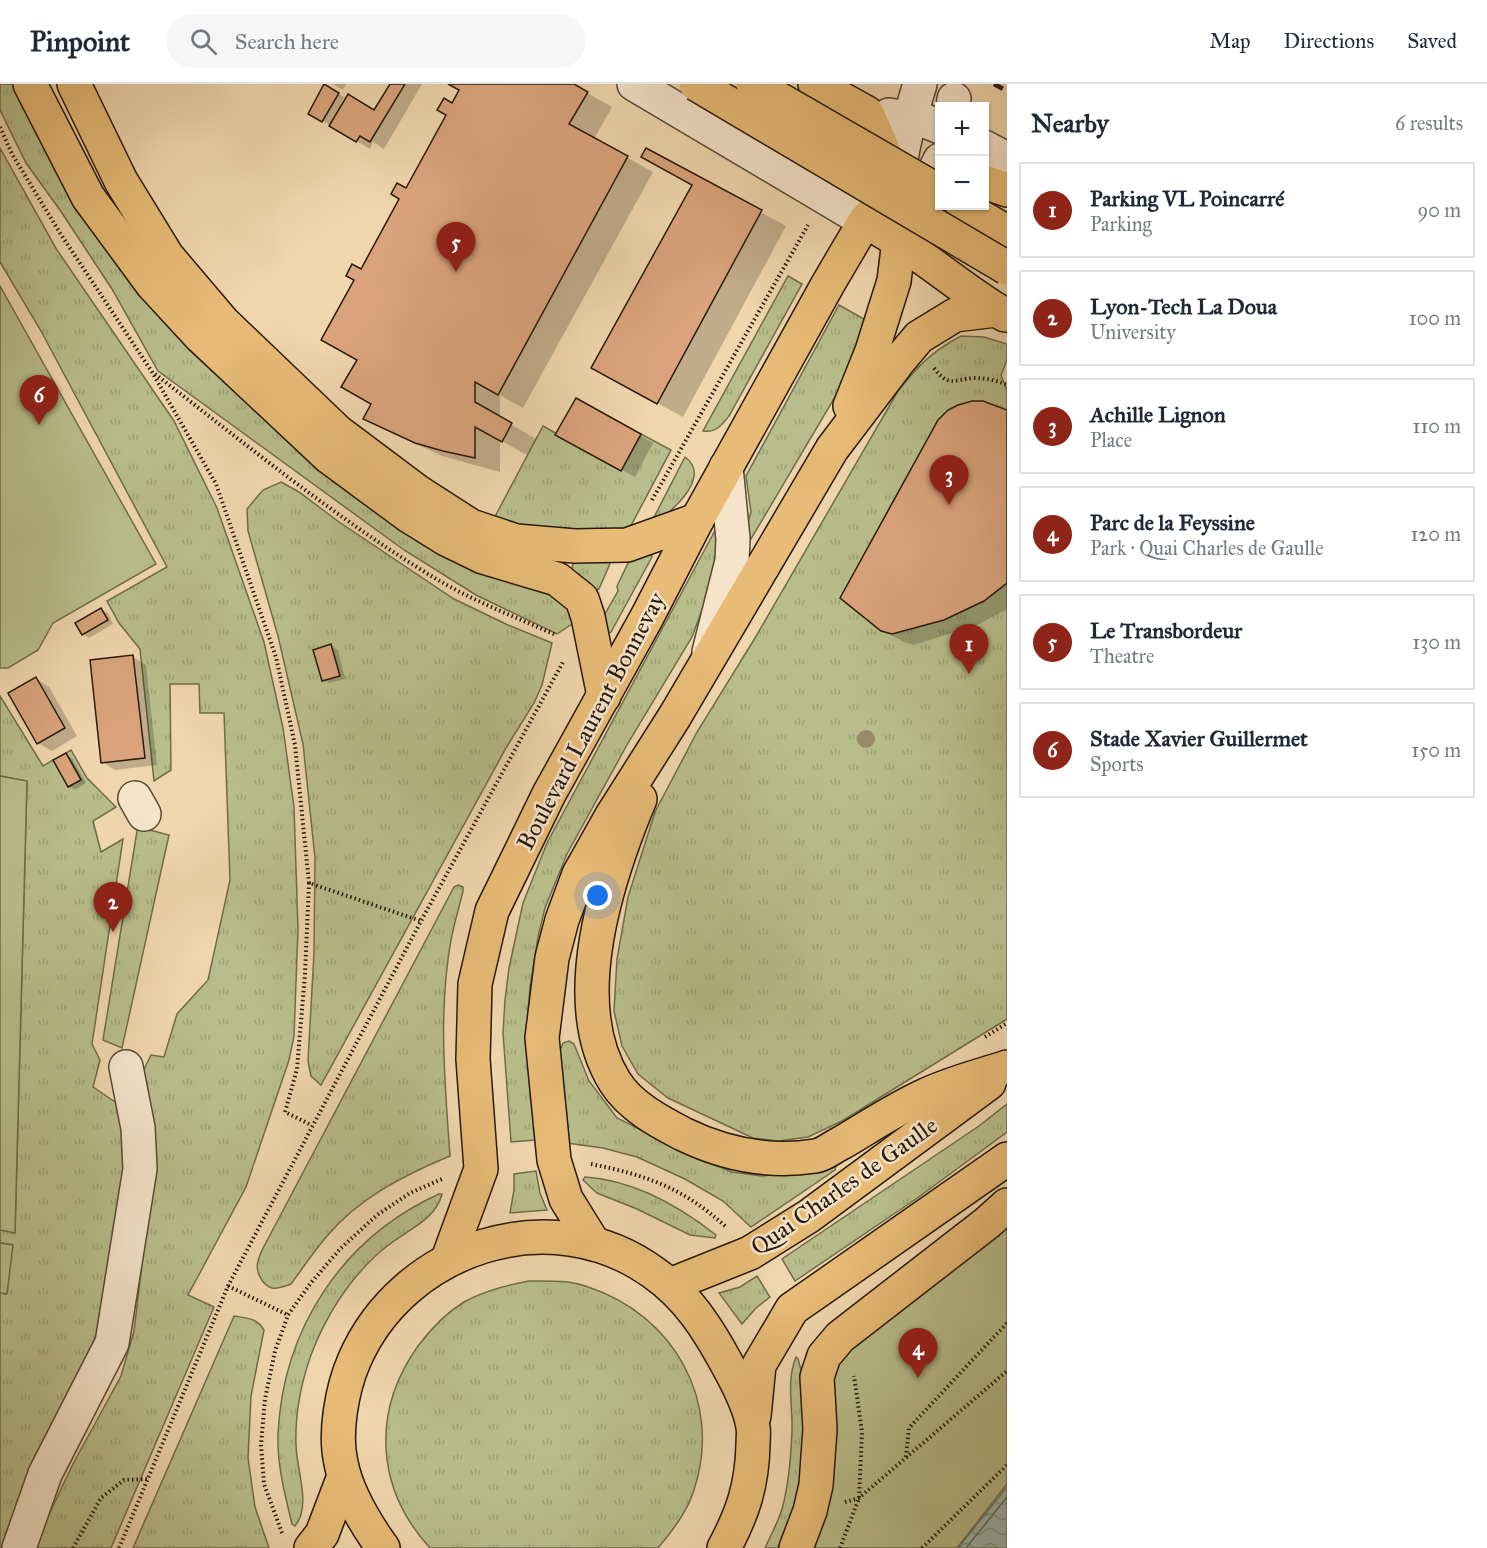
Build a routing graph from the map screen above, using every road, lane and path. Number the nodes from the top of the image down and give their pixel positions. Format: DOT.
graph roads {
  1 [pos="30,84"];
  2 [pos="46,84"];
  3 [pos="74,84"];
  4 [pos="634,84"];
  5 [pos="696,84"];
  6 [pos="753,84"];
  7 [pos="815,84"];
  8 [pos="920,84"];
  9 [pos="935,106"];
  10 [pos="935,112"];
  11 [pos="867,113"];
  12 [pos="935,119"];
  13 [pos="0,127"];
  14 [pos="989,150"];
  15 [pos="1007,159"];
  16 [pos="935,174"];
  17 [pos="935,176"];
  18 [pos="935,180"];
  19 [pos="897,184"];
  20 [pos="989,184"];
  21 [pos="1007,190"];
  22 [pos="88,197"];
  23 [pos="969,210"];
  24 [pos="865,221"];
  25 [pos="1007,232"];
  26 [pos="899,240"];
  27 [pos="1007,268"];
  28 [pos="1001,313"];
  29 [pos="930,360"];
  30 [pos="1007,385"];
  31 [pos="832,449"];
  32 [pos="726,467"];
  33 [pos="697,520"];
  34 [pos="707,659"];
  35 [pos="604,696"];
  36 [pos="675,716"];
  37 [pos="309,882"];
  38 [pos="1007,1023"];
  39 [pos="979,1040"];
  40 [pos="126,1067"];
  41 [pos="1007,1068"];
  42 [pos="311,1125"];
  43 [pos="1007,1159"];
  44 [pos="590,1164"];
  45 [pos="446,1178"];
  46 [pos="1007,1205"];
  47 [pos="727,1228"];
  48 [pos="594,1244"];
  49 [pos="448,1259"];
  50 [pos="670,1285"];
  51 [pos="228,1286"];
  52 [pos="288,1315"];
  53 [pos="1007,1323"];
  54 [pos="1007,1371"];
  55 [pos="854,1375"];
  56 [pos="753,1427"];
  57 [pos="906,1457"];
  58 [pos="1007,1465"];
  59 [pos="344,1476"];
  60 [pos="148,1479"];
  61 [pos="859,1498"];
  62 [pos="810,1511"];
  63 [pos="298,1545"];
  64 [pos="19,1548"];
  65 [pos="73,1548"];
  66 [pos="119,1548"];
  67 [pos="383,1548"];
  68 [pos="723,1548"];
  69 [pos="796,1548"];
  70 [pos="840,1548"];
  71 [pos="922,1548"];
  1 -- 22 [label="main road"];
  2 -- 22 [label="lane"];
  3 -- 33 [label="main road"];
  4 -- 24 [label="lane"];
  5 -- 27 [label="main road, bridge"];
  6 -- 16 [label="main road, bridge"];
  7 -- 11 [label="main road"];
  8 -- 9 [label="lane"];
  10 -- 11 [label="lane"];
  11 -- 19 [label="main road"];
  12 -- 19 [label="lane"];
  13 -- 37 [label="path"];
  14 -- 15 [label="lane"];
  17 -- 19 [label="main road"];
  18 -- 26 [label="lane"];
  19 -- 24 [label="main road, Boulevard Laurent Bonnevay"];
  19 -- 26 [label="main road"];
  20 -- 21 [label="main road"];
  22 -- 35 [label="main road"];
  23 -- 25 [label="main road"];
  24 -- 26 [label="main road"];
  24 -- 32 [label="main road, Boulevard Laurent Bonnevay"];
  26 -- 28 [label="main road"];
  26 -- 31 [label="main road"];
  28 -- 31 [label="main road"];
  29 -- 30 [label="path"];
  31 -- 34 [label="main road"];
  32 -- 33 [label="main road, Boulevard Laurent Bonnevay"];
  32 -- 34 [label="lane"];
  33 -- 35 [label="main road, Boulevard Laurent Bonnevay"];
  34 -- 36 [label="main road"];
  35 -- 49 [label="main road, Boulevard Laurent Bonnevay"];
  36 -- 41 [label="main road"];
  36 -- 48 [label="main road"];
  37 -- 42 [label="path"];
  37 -- 42 [label="path"];
  38 -- 39 [label="path"];
  40 -- 64 [label="lane"];
  41 -- 50 [label="main road, Quai Charles de Gaulle"];
  42 -- 51 [label="path"];
  43 -- 56 [label="main road"];
  44 -- 47 [label="path"];
  45 -- 52 [label="path"];
  46 -- 62 [label="main road"];
  48 -- 49 [label="main road"];
  48 -- 50 [label="main road"];
  49 -- 59 [label="main road"];
  50 -- 56 [label="main road"];
  51 -- 52 [label="path"];
  51 -- 60 [label="path"];
  52 -- 63 [label="path"];
  53 -- 57 [label="path"];
  54 -- 57 [label="path"];
  55 -- 61 [label="path"];
  56 -- 68 [label="main road"];
  57 -- 61 [label="path"];
  58 -- 71 [label="path"];
  59 -- 63 [label="main road"];
  59 -- 67 [label="main road"];
  60 -- 65 [label="path"];
  60 -- 66 [label="path"];
  61 -- 62 [label="path"];
  61 -- 70 [label="path"];
  62 -- 69 [label="main road"];
}
